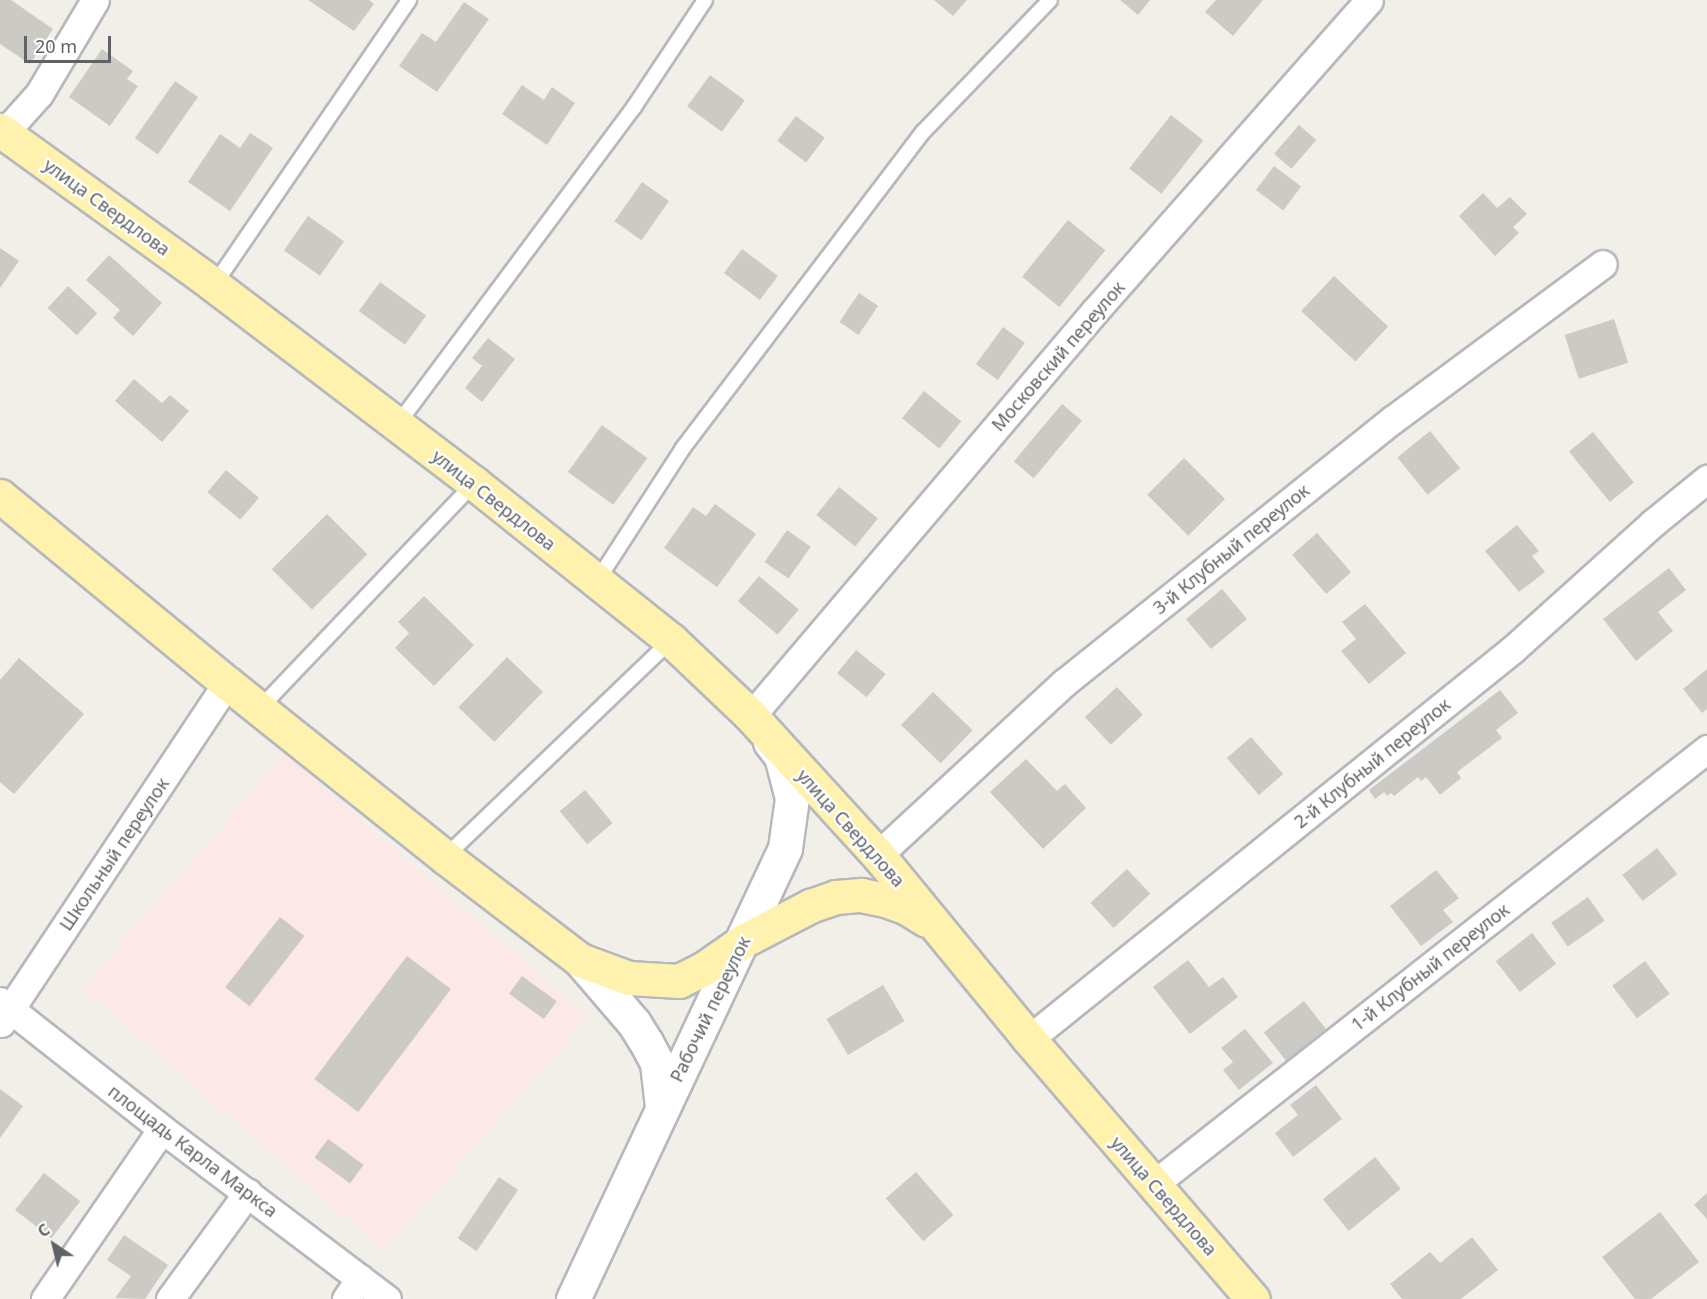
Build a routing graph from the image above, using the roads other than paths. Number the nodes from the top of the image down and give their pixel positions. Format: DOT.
graph roads {
  1 [pos="94,0"];
  2 [pos="409,0"];
  3 [pos="705,0"];
  4 [pos="1050,0"];
  5 [pos="1369,0"];
  6 [pos="2,131"];
  7 [pos="1603,264"];
  8 [pos="214,285"];
  9 [pos="397,425"];
  10 [pos="1707,479"];
  11 [pos="474,483"];
  12 [pos="0,496"];
  13 [pos="597,581"];
  14 [pos="671,640"];
  15 [pos="227,683"];
  16 [pos="260,708"];
  17 [pos="751,716"];
  18 [pos="1707,749"];
  19 [pos="878,855"];
  20 [pos="445,857"];
  21 [pos="937,927"];
  22 [pos="743,942"];
  23 [pos="580,960"];
  24 [pos="3,1012"];
  25 [pos="1029,1039"];
  26 [pos="662,1107"];
  27 [pos="162,1129"];
  28 [pos="1154,1184"];
  29 [pos="248,1192"];
  30 [pos="353,1288"];
  31 [pos="45,1299"];
  32 [pos="170,1299"];
  33 [pos="387,1299"];
  34 [pos="573,1299"];
  35 [pos="1253,1299"];
  1 -- 6 [label="street"];
  2 -- 8 [label="lane"];
  3 -- 9 [label="lane"];
  4 -- 13 [label="lane"];
  5 -- 17 [label="street, Московский переулок"];
  6 -- 8 [label="main road, улица Свердлова"];
  7 -- 19 [label="street, 3-й Клубный переулок"];
  8 -- 9 [label="main road, улица Свердлова"];
  9 -- 11 [label="main road, улица Свердлова"];
  10 -- 25 [label="street, 2-й Клубный переулок"];
  11 -- 13 [label="main road, улица Свердлова"];
  11 -- 16 [label="lane"];
  12 -- 15 [label="main road, улица Свердлова"];
  13 -- 14 [label="main road, улица Свердлова"];
  14 -- 17 [label="main road, улица Свердлова"];
  14 -- 20 [label="lane"];
  15 -- 16 [label="main road, улица Свердлова"];
  15 -- 24 [label="street, Школьный переулок"];
  16 -- 20 [label="main road, улица Свердлова"];
  17 -- 19 [label="main road, улица Свердлова"];
  17 -- 22 [label="main road, Рабочий переулок"];
  18 -- 28 [label="street, 1-й Клубный переулок"];
  19 -- 21 [label="main road, улица Свердлова"];
  20 -- 23 [label="main road, улица Свердлова"];
  21 -- 22 [label="main road, улица Свердлова"];
  21 -- 25 [label="main road, улица Свердлова"];
  22 -- 23 [label="main road, улица Свердлова"];
  22 -- 26 [label="main road, Рабочий переулок"];
  23 -- 26 [label="main road"];
  24 -- 27 [label="street, площадь Карла Маркса"];
  25 -- 28 [label="main road, улица Свердлова"];
  26 -- 34 [label="main road, Рабочий переулок"];
  27 -- 29 [label="street, площадь Карла Маркса"];
  27 -- 31 [label="street"];
  28 -- 35 [label="main road, улица Свердлова"];
  29 -- 30 [label="street, площадь Карла Маркса"];
  29 -- 32 [label="street"];
  30 -- 33 [label="street, площадь Карла Маркса"];
}
